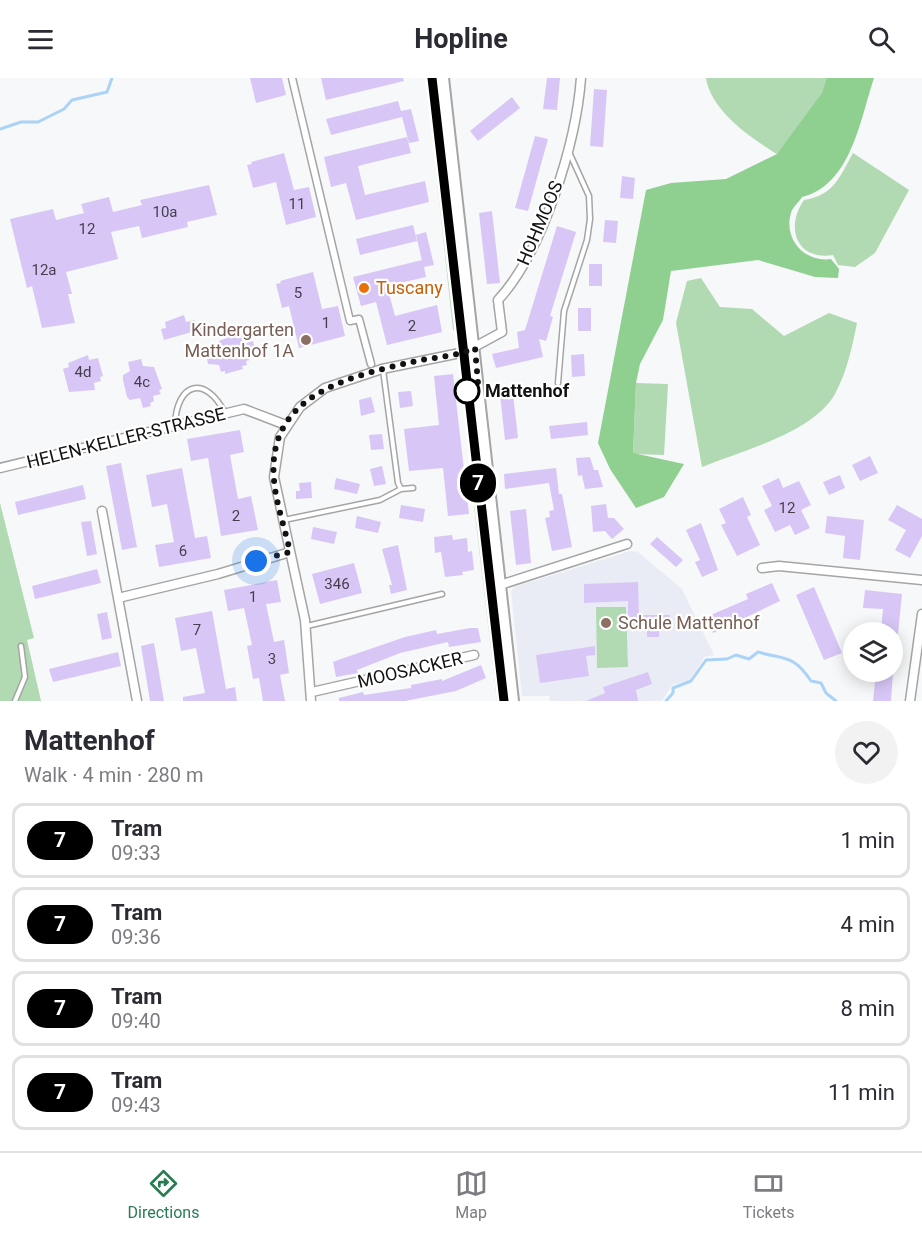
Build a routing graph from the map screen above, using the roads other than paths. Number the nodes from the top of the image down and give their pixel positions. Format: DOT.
graph roads {
  1 [pos="292,78"];
  2 [pos="443,78"];
  3 [pos="581,78"];
  4 [pos="567,150"];
  5 [pos="475,348"];
  6 [pos="371,364"];
  7 [pos="382,369"];
  8 [pos="558,383"];
  9 [pos="225,413"];
  10 [pos="174,425"];
  11 [pos="286,425"];
  12 [pos="0,468"];
  13 [pos="412,488"];
  14 [pos="401,489"];
  15 [pos="102,511"];
  16 [pos="283,520"];
  17 [pos="627,544"];
  18 [pos="290,552"];
  19 [pos="762,568"];
  20 [pos="922,580"];
  21 [pos="500,585"];
  22 [pos="442,594"];
  23 [pos="118,598"];
  24 [pos="922,614"];
  25 [pos="306,626"];
  26 [pos="21,646"];
  27 [pos="474,655"];
  28 [pos="918,676"];
  29 [pos="311,696"];
  30 [pos="15,701"];
  31 [pos="137,701"];
  32 [pos="513,701"];
  33 [pos="910,701"];
  1 -- 6 [label="street"];
  2 -- 5 [label="street"];
  3 -- 4 [label="street, HOHMOOS"];
  4 -- 5 [label="street, HOHMOOS"];
  4 -- 8 [label="lane"];
  5 -- 7 [label="street"];
  5 -- 21 [label="street"];
  7 -- 11 [label="street"];
  7 -- 14 [label="lane"];
  9 -- 10 [label="street, HELEN-KELLER-STRASSE"];
  9 -- 10 [label="lane"];
  9 -- 11 [label="street, HELEN-KELLER-STRASSE"];
  10 -- 12 [label="street, HELEN-KELLER-STRASSE"];
  11 -- 16 [label="street"];
  13 -- 14 [label="lane"];
  14 -- 16 [label="lane"];
  15 -- 23 [label="street"];
  16 -- 18 [label="street"];
  17 -- 21 [label="street"];
  18 -- 23 [label="street"];
  18 -- 25 [label="street"];
  19 -- 20 [label="street"];
  21 -- 32 [label="street"];
  22 -- 25 [label="lane"];
  23 -- 31 [label="street"];
  24 -- 28 [label="street"];
  25 -- 29 [label="street"];
  26 -- 30 [label="lane"];
  27 -- 29 [label="street, MOOSACKER"];
  28 -- 33 [label="street"];
}
